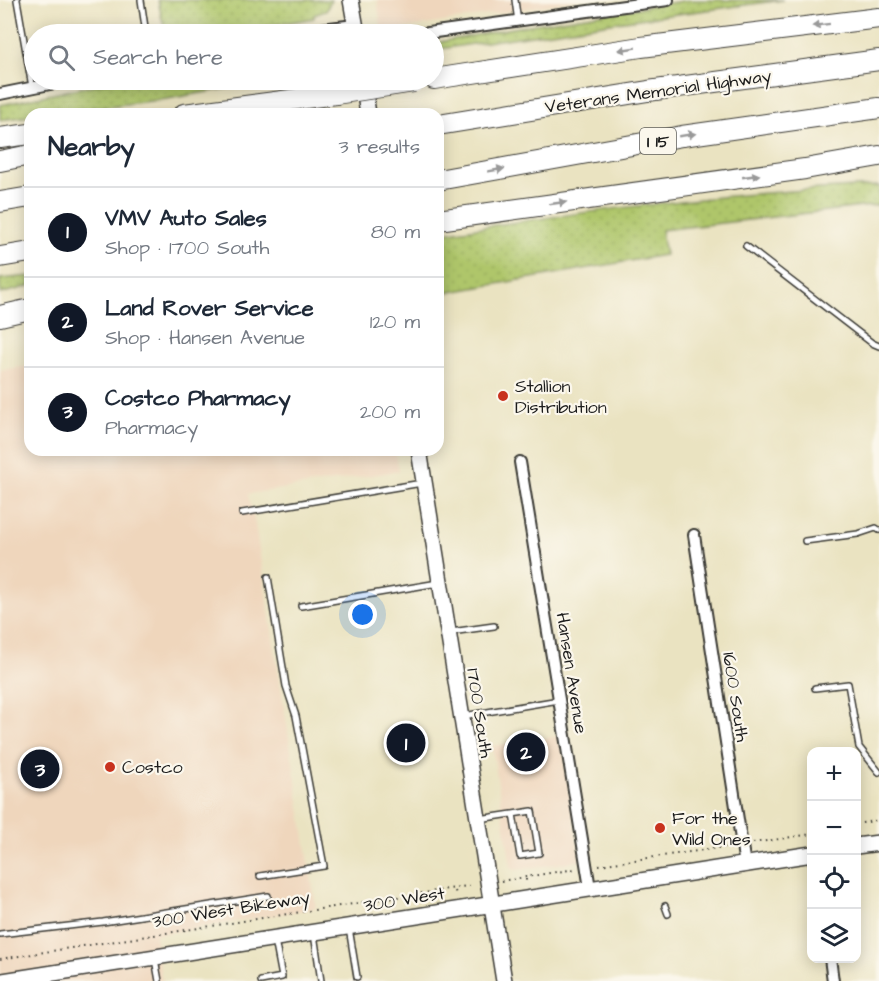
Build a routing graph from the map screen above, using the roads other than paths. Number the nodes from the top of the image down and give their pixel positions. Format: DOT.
graph roads {
  1 [pos="17,0"];
  2 [pos="141,0"];
  3 [pos="351,0"];
  4 [pos="515,0"];
  5 [pos="669,0"];
  6 [pos="879,18"];
  7 [pos="518,22"];
  8 [pos="145,24"];
  9 [pos="355,24"];
  10 [pos="444,31"];
  11 [pos="24,41"];
  12 [pos="879,60"];
  13 [pos="444,77"];
  14 [pos="24,89"];
  15 [pos="362,90"];
  16 [pos="365,90"];
  17 [pos="0,94"];
  18 [pos="336,94"];
  19 [pos="230,108"];
  20 [pos="265,108"];
  21 [pos="368,108"];
  22 [pos="879,108"];
  23 [pos="444,124"];
  24 [pos="24,135"];
  25 [pos="0,138"];
  26 [pos="24,156"];
  27 [pos="879,156"];
  28 [pos="0,161"];
  29 [pos="879,164"];
  30 [pos="805,169"];
  31 [pos="444,179"];
  32 [pos="24,198"];
  33 [pos="0,202"];
  34 [pos="444,219"];
  35 [pos="746,246"];
  36 [pos="24,253"];
  37 [pos="0,257"];
  38 [pos="24,310"];
  39 [pos="0,316"];
  40 [pos="879,346"];
  41 [pos="420,456"];
  42 [pos="520,462"];
  43 [pos="423,483"];
  44 [pos="242,513"];
  45 [pos="879,530"];
  46 [pos="694,535"];
  47 [pos="806,541"];
  48 [pos="268,577"];
  49 [pos="439,583"];
  50 [pos="301,606"];
  51 [pos="494,626"];
  52 [pos="448,633"];
  53 [pos="815,688"];
  54 [pos="559,700"];
  55 [pos="461,716"];
  56 [pos="879,772"];
  57 [pos="513,814"];
  58 [pos="478,820"];
  59 [pos="879,843"];
  60 [pos="861,845"];
  61 [pos="807,855"];
  62 [pos="745,864"];
  63 [pos="260,876"];
  64 [pos="590,888"];
  65 [pos="268,896"];
  66 [pos="492,905"];
  67 [pos="665,906"];
  68 [pos="668,914"];
  69 [pos="349,927"];
  70 [pos="314,933"];
  71 [pos="0,934"];
  72 [pos="275,939"];
  73 [pos="154,957"];
  74 [pos="831,963"];
  75 [pos="357,977"];
  76 [pos="3,981"];
  77 [pos="159,981"];
  78 [pos="261,981"];
  79 [pos="321,981"];
  80 [pos="504,981"];
  81 [pos="833,981"];
  1 -- 11 [label="lane"];
  2 -- 8 [label="lane"];
  3 -- 9 [label="main road"];
  4 -- 7 [label="lane"];
  5 -- 7 [label="street"];
  6 -- 13 [label="highway, one-way"];
  7 -- 10 [label="street"];
  12 -- 23 [label="highway, Veterans Memorial Highway"];
  14 -- 17 [label="street"];
  15 -- 18 [label="highway, bridge"];
  16 -- 21 [label="main road"];
  18 -- 19 [label="highway"];
  18 -- 20 [label="highway"];
  31 -- 22 [label="highway, I 15, one-way"];
  24 -- 25 [label="highway"];
  26 -- 28 [label="highway"];
  27 -- 30 [label="highway"];
  29 -- 30 [label="highway"];
  34 -- 30 [label="highway, one-way"];
  32 -- 33 [label="highway"];
  35 -- 40 [label="lane"];
  36 -- 37 [label="highway"];
  38 -- 39 [label="highway"];
  41 -- 43 [label="main road, 1700 South"];
  42 -- 54 [label="street, Hansen Avenue"];
  43 -- 44 [label="lane"];
  43 -- 49 [label="main road, 1700 South"];
  45 -- 47 [label="lane"];
  46 -- 62 [label="street, 1600 South"];
  48 -- 63 [label="lane"];
  49 -- 50 [label="lane"];
  49 -- 52 [label="main road, 1700 South"];
  51 -- 52 [label="lane"];
  52 -- 55 [label="main road, 1700 South"];
  53 -- 56 [label="lane"];
  54 -- 55 [label="lane"];
  54 -- 64 [label="street, Hansen Avenue"];
  55 -- 58 [label="main road, 1700 South"];
  57 -- 57 [label="lane"];
  57 -- 58 [label="lane"];
  58 -- 66 [label="main road, 1700 South"];
  59 -- 60 [label="main road"];
  61 -- 62 [label="main road, 300 West"];
  62 -- 64 [label="main road, 300 West"];
  64 -- 66 [label="main road, 300 West"];
  65 -- 71 [label="lane"];
  66 -- 69 [label="main road, 300 West"];
  66 -- 80 [label="main road, 1700 South"];
  67 -- 68 [label="lane"];
  69 -- 70 [label="main road, 300 West"];
  69 -- 75 [label="lane"];
  70 -- 72 [label="main road, 300 West"];
  70 -- 79 [label="lane"];
  72 -- 73 [label="main road, 300 West"];
  72 -- 78 [label="lane"];
  73 -- 76 [label="main road, 300 West"];
  73 -- 77 [label="lane"];
  74 -- 81 [label="street"];
}
